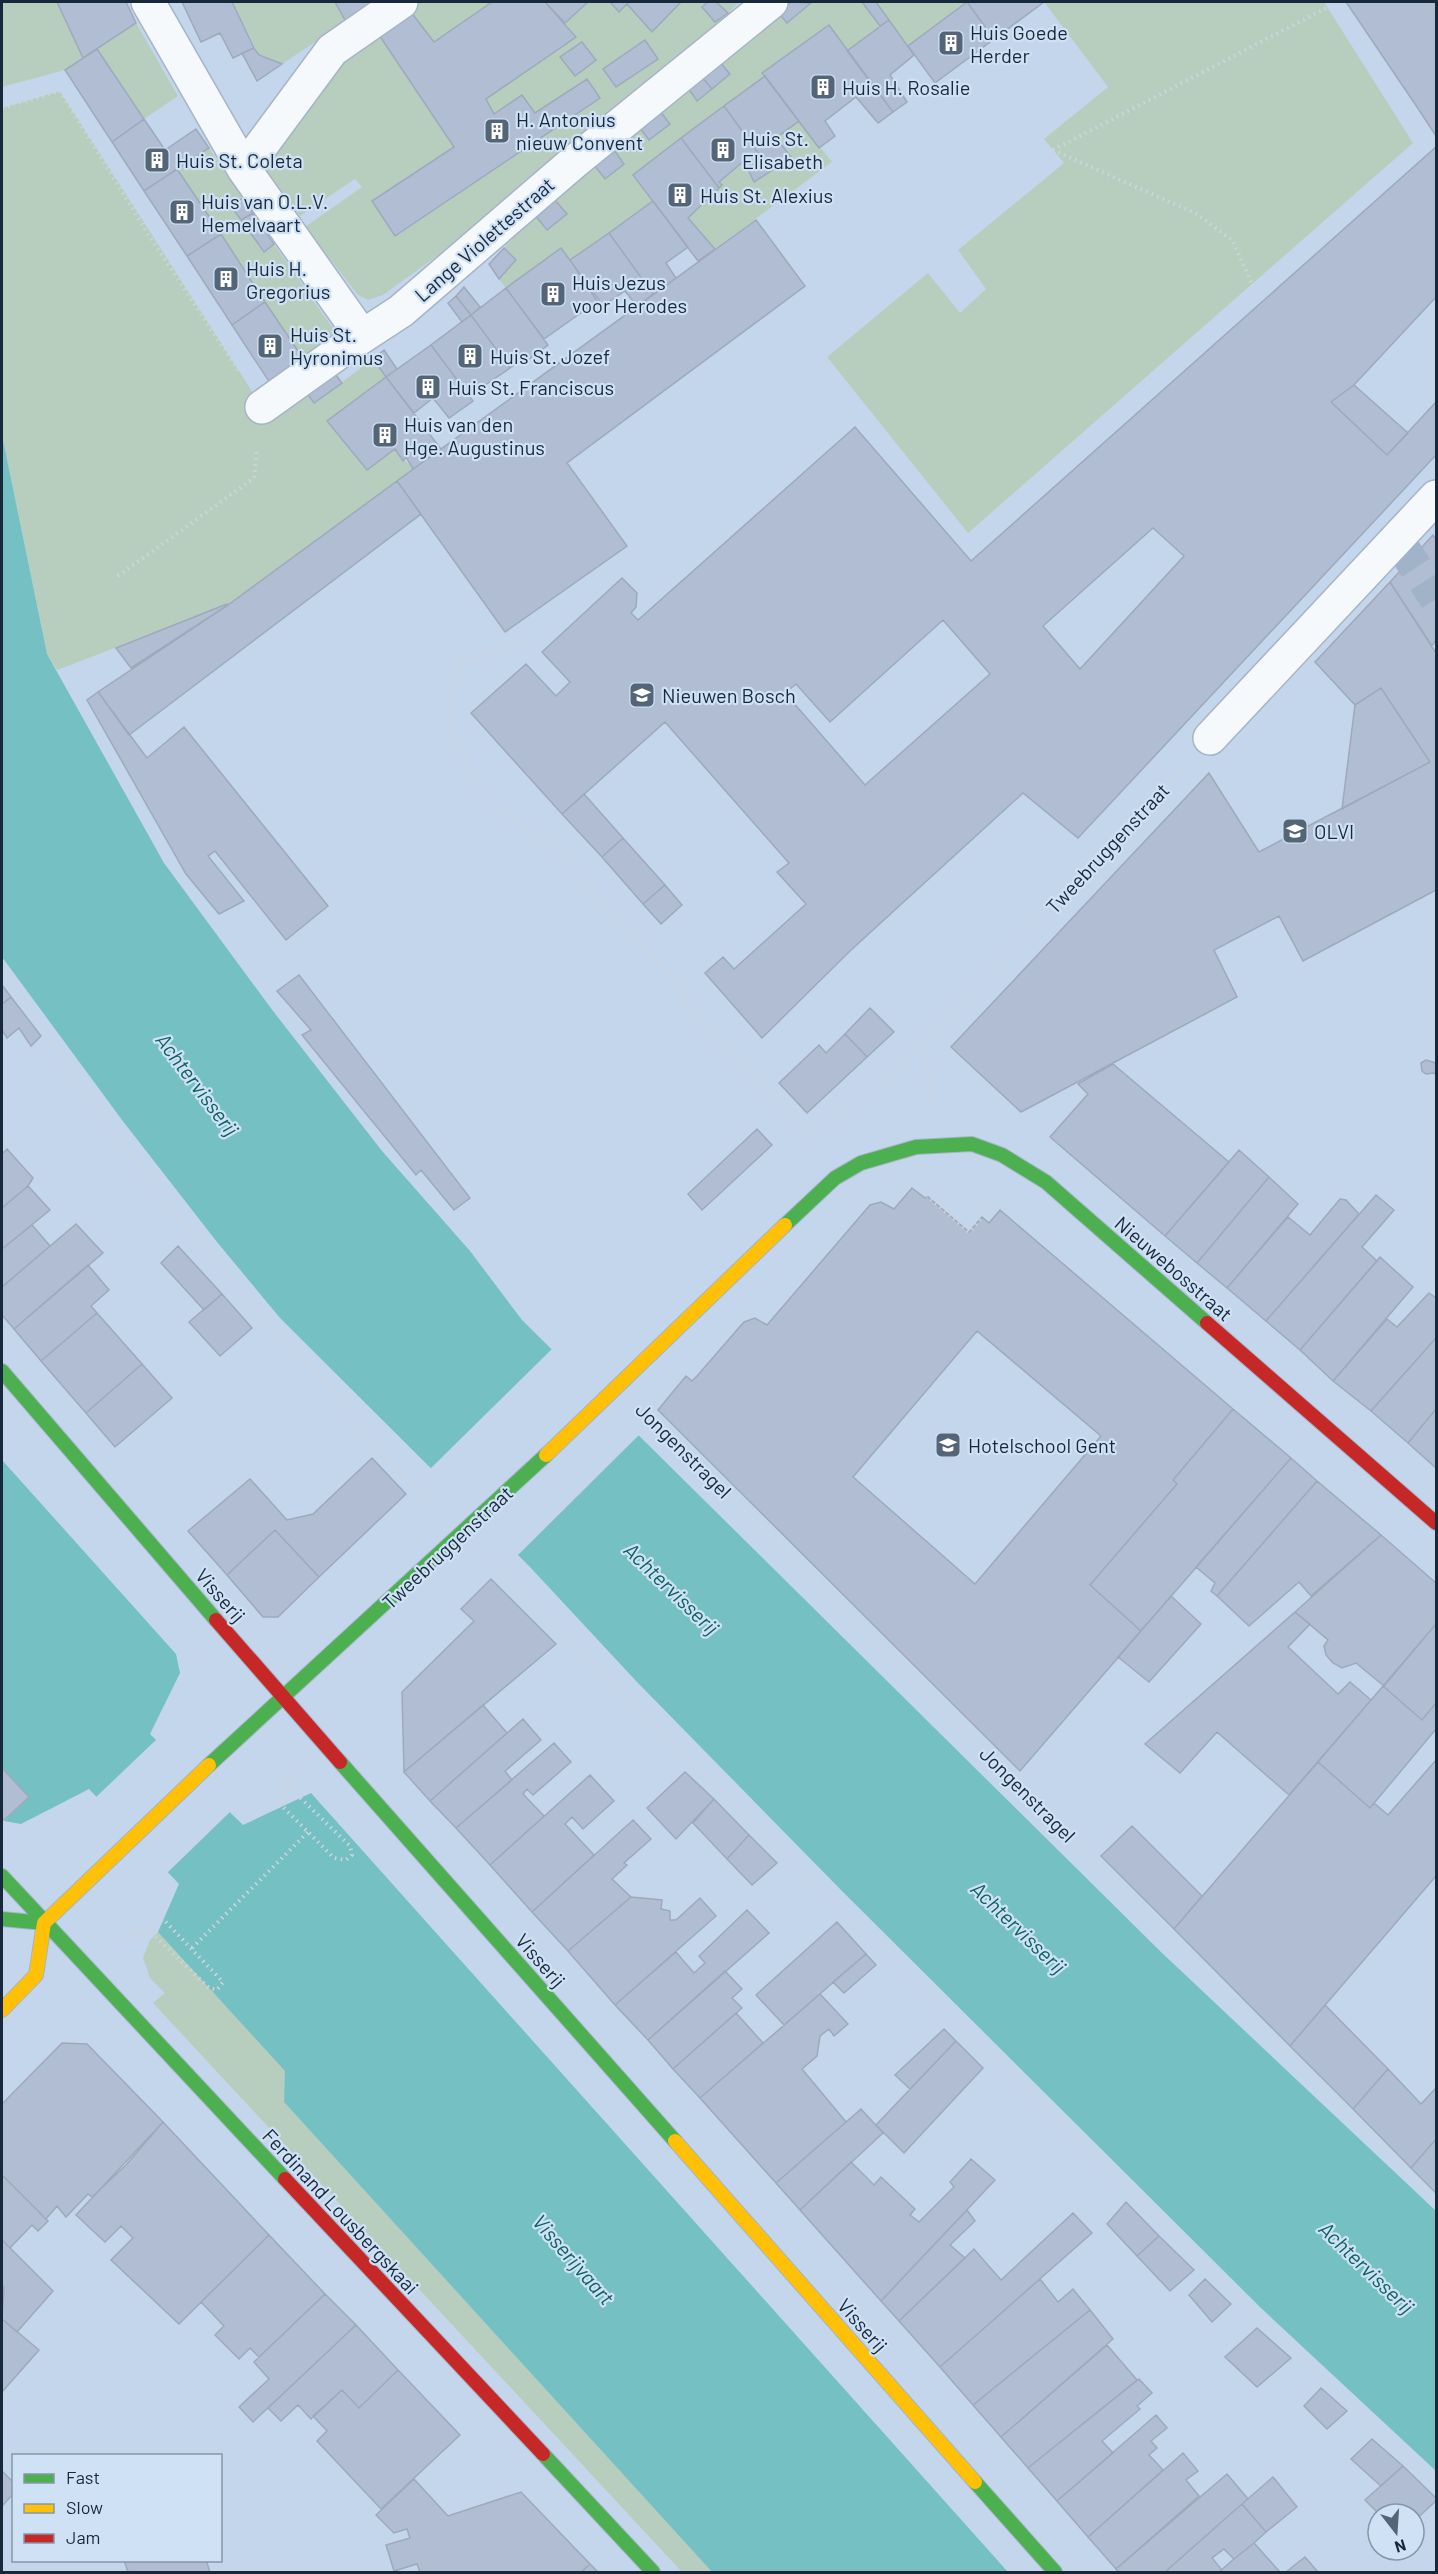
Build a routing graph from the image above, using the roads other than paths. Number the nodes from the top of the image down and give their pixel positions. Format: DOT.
graph roads {
  1 [pos="148,2"];
  2 [pos="401,2"];
  3 [pos="771,2"];
  4 [pos="244,169"];
  5 [pos="362,336"];
  6 [pos="262,407"];
  7 [pos="1437,497"];
  8 [pos="1210,738"];
  9 [pos="848,1170"];
  10 [pos="2,1371"];
  11 [pos="1437,1523"];
  12 [pos="283,1697"];
  13 [pos="2,1876"];
  14 [pos="2,1919"];
  15 [pos="44,1923"];
  16 [pos="2,2010"];
  17 [pos="653,2572"];
  18 [pos="1055,2572"];
  1 -- 4 [label="street"];
  2 -- 4 [label="street"];
  3 -- 5 [label="street, Lange Violettestraat"];
  4 -- 5 [label="street"];
  5 -- 6 [label="street, Lange Violettestraat"];
  7 -- 8 [label="street"];
  9 -- 11 [label="street, Nieuwebosstraat"];
  9 -- 12 [label="street, Tweebruggenstraat"];
  10 -- 12 [label="street, Visserij"];
  12 -- 15 [label="street, Tweebruggenstraat"];
  12 -- 18 [label="street, Visserij"];
  13 -- 15 [label="street, Ferdinand Lousbergskaai"];
  14 -- 15 [label="street"];
  15 -- 16 [label="street"];
  15 -- 17 [label="street, Ferdinand Lousbergskaai"];
}
